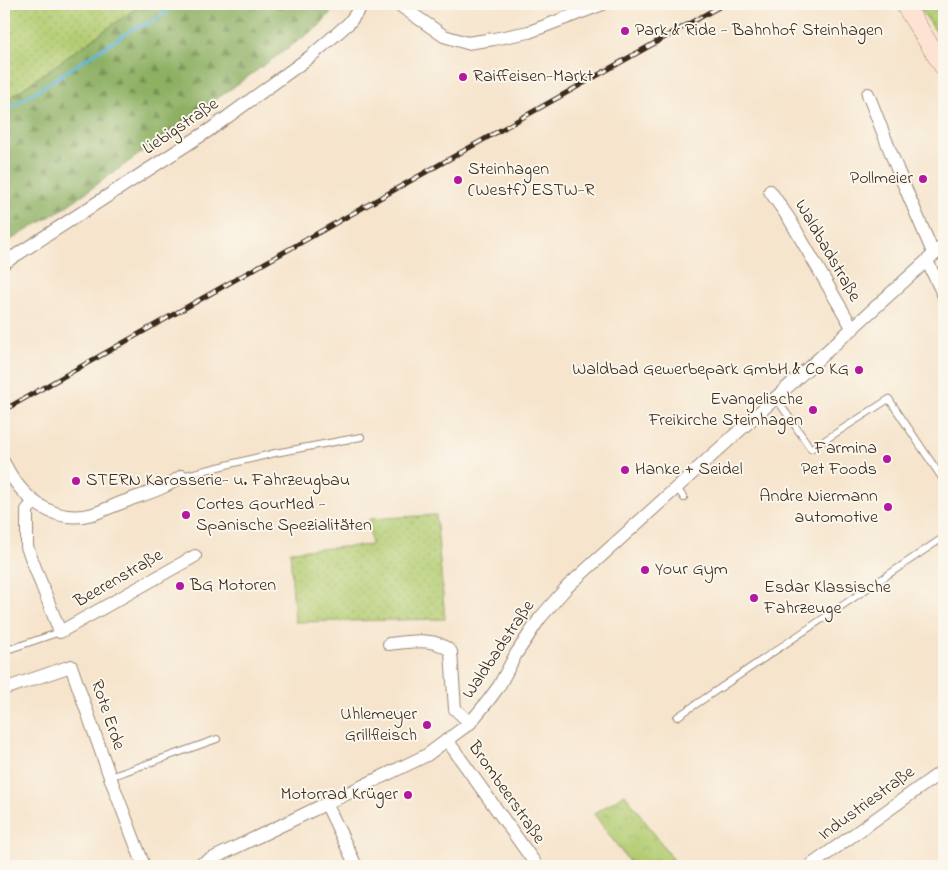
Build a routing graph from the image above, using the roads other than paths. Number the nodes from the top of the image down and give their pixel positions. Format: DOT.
graph roads {
  1 [pos="363,4"];
  2 [pos="398,4"];
  3 [pos="603,4"];
  4 [pos="904,4"];
  5 [pos="944,68"];
  6 [pos="868,94"];
  7 [pos="770,191"];
  8 [pos="944,245"];
  9 [pos="931,258"];
  10 [pos="4,263"];
  11 [pos="944,296"];
  12 [pos="852,329"];
  13 [pos="776,398"];
  14 [pos="361,437"];
  15 [pos="4,463"];
  16 [pos="182,476"];
  17 [pos="944,481"];
  18 [pos="34,502"];
  19 [pos="944,536"];
  20 [pos="195,556"];
  21 [pos="60,632"];
  22 [pos="388,644"];
  23 [pos="4,651"];
  24 [pos="4,689"];
  25 [pos="677,716"];
  26 [pos="470,723"];
  27 [pos="217,739"];
  28 [pos="447,740"];
  29 [pos="944,770"];
  30 [pos="110,777"];
  31 [pos="326,802"];
  32 [pos="144,866"];
  33 [pos="197,866"];
  34 [pos="356,866"];
  35 [pos="537,866"];
  36 [pos="810,866"];
  1 -- 10 [label="street, Liebigstraße"];
  2 -- 3 [label="street"];
  4 -- 5 [label="street"];
  6 -- 9 [label="street"];
  7 -- 12 [label="street, Waldbadstraße"];
  8 -- 9 [label="street, Waldbadstraße"];
  9 -- 11 [label="street"];
  9 -- 12 [label="street, Waldbadstraße"];
  12 -- 13 [label="street, Waldbadstraße"];
  13 -- 17 [label="lane"];
  13 -- 26 [label="street, Waldbadstraße"];
  14 -- 16 [label="lane"];
  15 -- 18 [label="street"];
  16 -- 18 [label="street"];
  18 -- 21 [label="street"];
  19 -- 25 [label="lane"];
  20 -- 21 [label="street, Beerenstraße"];
  21 -- 23 [label="lane"];
  22 -- 26 [label="street"];
  24 -- 30 [label="street, Rote Erde"];
  26 -- 28 [label="street, Waldbadstraße"];
  27 -- 30 [label="lane, Rote Erde"];
  28 -- 31 [label="street, Waldbadstraße"];
  28 -- 35 [label="street, Brombeerstraße"];
  29 -- 36 [label="street, Industriestraße"];
  30 -- 32 [label="street, Rote Erde"];
  31 -- 33 [label="street, Waldbadstraße"];
  31 -- 34 [label="street"];
}
